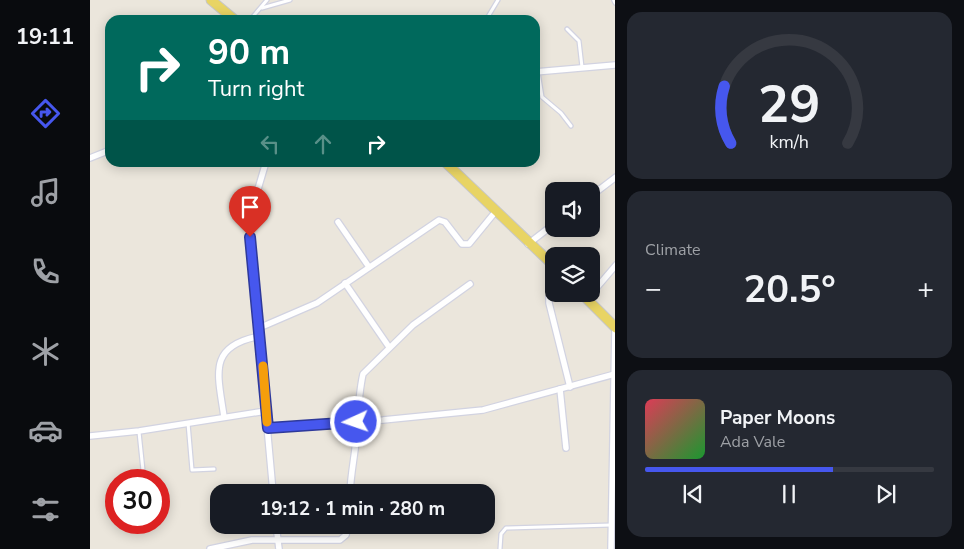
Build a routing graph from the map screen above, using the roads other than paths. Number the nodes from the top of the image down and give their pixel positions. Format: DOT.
graph roads {
  1 [pos="211,0"];
  2 [pos="267,0"];
  3 [pos="290,0"];
  4 [pos="498,0"];
  5 [pos="262,8"];
  6 [pos="229,15"];
  7 [pos="255,15"];
  8 [pos="489,15"];
  9 [pos="567,29"];
  10 [pos="615,65"];
  11 [pos="582,68"];
  12 [pos="540,71"];
  13 [pos="540,87"];
  14 [pos="571,126"];
  15 [pos="105,152"];
  16 [pos="90,158"];
  17 [pos="265,167"];
  18 [pos="450,167"];
  19 [pos="613,179"];
  20 [pos="600,189"];
  21 [pos="496,211"];
  22 [pos="338,222"];
  23 [pos="545,231"];
  24 [pos="528,244"];
  25 [pos="545,258"];
  26 [pos="615,265"];
  27 [pos="369,267"];
  28 [pos="600,280"];
  29 [pos="346,283"];
  30 [pos="470,284"];
  31 [pos="549,302"];
  32 [pos="591,302"];
  33 [pos="259,328"];
  34 [pos="615,328"];
  35 [pos="260,336"];
  36 [pos="389,347"];
  37 [pos="615,374"];
  38 [pos="570,387"];
  39 [pos="560,390"];
  40 [pos="266,411"];
  41 [pos="224,417"];
  42 [pos="188,422"];
  43 [pos="356,422"];
  44 [pos="268,428"];
  45 [pos="139,431"];
  46 [pos="90,436"];
  47 [pos="566,448"];
  48 [pos="143,469"];
  49 [pos="214,469"];
  50 [pos="272,484"];
  51 [pos="351,484"];
  52 [pos="611,525"];
  53 [pos="277,534"];
  54 [pos="346,534"];
  55 [pos="278,540"];
  56 [pos="210,549"];
  57 [pos="279,549"];
  58 [pos="500,549"];
  59 [pos="611,549"];
  1 -- 6 [label="main road"];
  2 -- 5 [label="lane"];
  3 -- 5 [label="lane"];
  4 -- 8 [label="lane"];
  5 -- 7 [label="lane"];
  9 -- 11 [label="lane"];
  10 -- 11 [label="street"];
  11 -- 12 [label="street"];
  13 -- 14 [label="lane"];
  15 -- 16 [label="street"];
  17 -- 33 [label="street"];
  18 -- 21 [label="main road"];
  19 -- 20 [label="street"];
  21 -- 24 [label="main road"];
  21 -- 27 [label="street"];
  22 -- 27 [label="street"];
  23 -- 24 [label="street"];
  24 -- 25 [label="main road"];
  26 -- 28 [label="street"];
  27 -- 29 [label="street"];
  29 -- 33 [label="street"];
  29 -- 36 [label="street"];
  30 -- 36 [label="street"];
  31 -- 38 [label="street"];
  32 -- 34 [label="main road"];
  33 -- 35 [label="street"];
  34 -- 37 [label="street"];
  35 -- 40 [label="street"];
  35 -- 41 [label="street"];
  36 -- 43 [label="street"];
  37 -- 38 [label="street"];
  37 -- 52 [label="street"];
  38 -- 39 [label="street"];
  39 -- 43 [label="street"];
  39 -- 47 [label="street"];
  40 -- 41 [label="street"];
  40 -- 44 [label="street"];
  41 -- 42 [label="street"];
  42 -- 45 [label="street"];
  42 -- 49 [label="lane"];
  43 -- 44 [label="street"];
  43 -- 51 [label="street"];
  44 -- 50 [label="street"];
  45 -- 46 [label="street"];
  45 -- 48 [label="lane"];
  52 -- 58 [label="lane"];
  52 -- 59 [label="street"];
  53 -- 55 [label="street"];
  54 -- 55 [label="street"];
  55 -- 56 [label="street"];
  55 -- 57 [label="street"];
}
